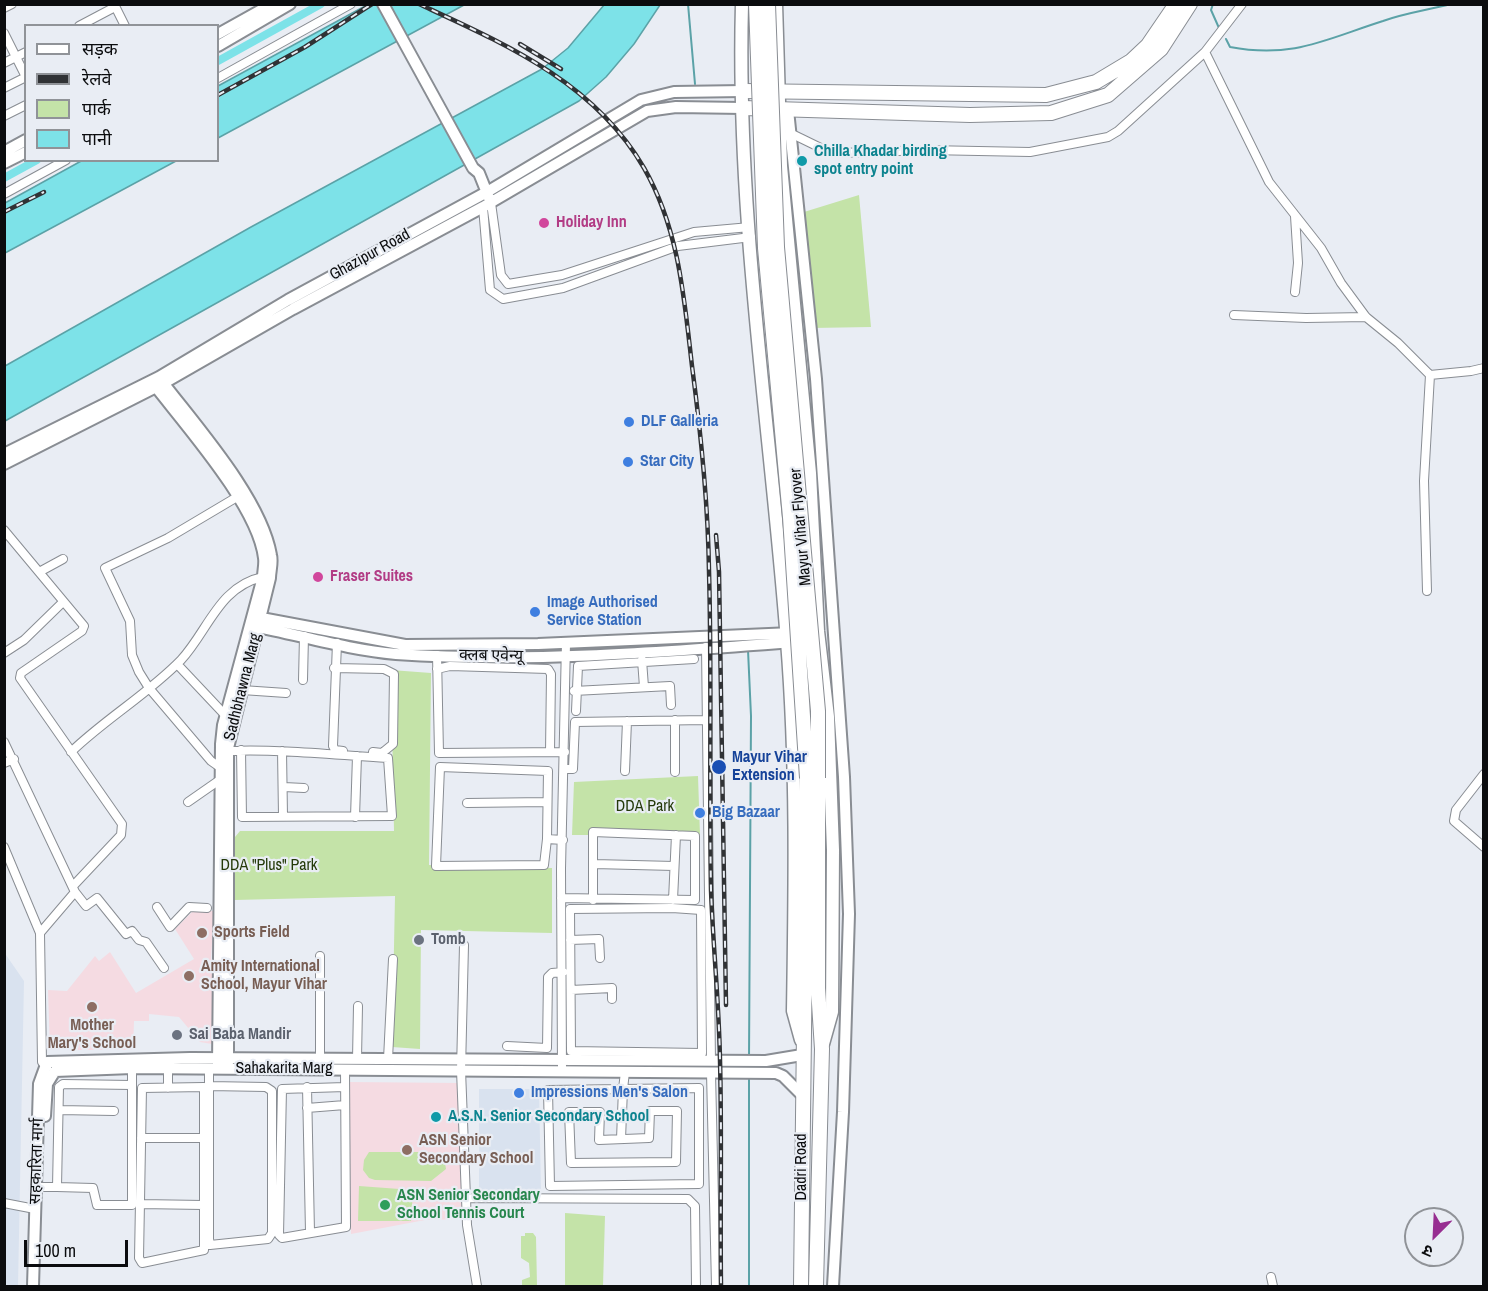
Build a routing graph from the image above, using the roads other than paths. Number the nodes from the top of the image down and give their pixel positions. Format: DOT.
graph roads {
  1 [pos="12,4"];
  2 [pos="272,4"];
  3 [pos="290,4"];
  4 [pos="351,4"];
  5 [pos="383,4"];
  6 [pos="742,4"];
  7 [pos="756,4"];
  8 [pos="768,4"];
  9 [pos="776,4"];
  10 [pos="1176,4"];
  11 [pos="1190,4"];
  12 [pos="1242,4"];
  13 [pos="115,6"];
  14 [pos="4,8"];
  15 [pos="83,24"];
  16 [pos="123,24"];
  17 [pos="777,25"];
  18 [pos="741,28"];
  19 [pos="4,33"];
  20 [pos="219,33"];
  21 [pos="219,45"];
  22 [pos="1205,52"];
  23 [pos="24,53"];
  24 [pos="16,57"];
  25 [pos="4,63"];
  26 [pos="24,73"];
  27 [pos="219,77"];
  28 [pos="24,78"];
  29 [pos="4,88"];
  30 [pos="744,91"];
  31 [pos="779,91"];
  32 [pos="24,106"];
  33 [pos="743,108"];
  34 [pos="784,110"];
  35 [pos="4,116"];
  36 [pos="790,133"];
  37 [pos="24,141"];
  38 [pos="4,152"];
  39 [pos="24,153"];
  40 [pos="62,162"];
  41 [pos="4,163"];
  42 [pos="483,190"];
  43 [pos="4,194"];
  44 [pos="487,205"];
  45 [pos="1295,216"];
  46 [pos="750,232"];
  47 [pos="503,280"];
  48 [pos="1295,292"];
  49 [pos="495,295"];
  50 [pos="1234,315"];
  51 [pos="1366,317"];
  52 [pos="1484,368"];
  53 [pos="1430,375"];
  54 [pos="157,382"];
  55 [pos="4,454"];
  56 [pos="4,464"];
  57 [pos="815,473"];
  58 [pos="237,497"];
  59 [pos="4,530"];
  60 [pos="63,559"];
  61 [pos="41,571"];
  62 [pos="263,577"];
  63 [pos="1427,591"];
  64 [pos="63,602"];
  65 [pos="255,622"];
  66 [pos="304,636"];
  67 [pos="819,636"];
  68 [pos="787,638"];
  69 [pos="733,641"];
  70 [pos="337,643"];
  71 [pos="566,643"];
  72 [pos="706,647"];
  73 [pos="5,653"];
  74 [pos="438,655"];
  75 [pos="566,655"];
  76 [pos="694,659"];
  77 [pos="642,660"];
  78 [pos="177,664"];
  79 [pos="334,668"];
  80 [pos="437,669"];
  81 [pos="303,680"];
  82 [pos="644,687"];
  83 [pos="149,688"];
  84 [pos="242,690"];
  85 [pos="565,691"];
  86 [pos="576,691"];
  87 [pos="286,693"];
  88 [pos="671,705"];
  89 [pos="576,711"];
  90 [pos="226,716"];
  91 [pos="828,717"];
  92 [pos="675,720"];
  93 [pos="706,720"];
  94 [pos="791,720"];
  95 [pos="627,721"];
  96 [pos="4,742"];
  97 [pos="228,750"];
  98 [pos="242,750"];
  99 [pos="282,751"];
  100 [pos="71,752"];
  101 [pos="550,752"];
  102 [pos="565,752"];
  103 [pos="357,756"];
  104 [pos="14,759"];
  105 [pos="4,762"];
  106 [pos="565,769"];
  107 [pos="625,771"];
  108 [pos="675,772"];
  109 [pos="221,773"];
  110 [pos="1484,774"];
  111 [pos="284,787"];
  112 [pos="304,788"];
  113 [pos="188,802"];
  114 [pos="547,802"];
  115 [pos="467,803"];
  116 [pos="284,816"];
  117 [pos="356,817"];
  118 [pos="676,836"];
  119 [pos="547,839"];
  120 [pos="563,840"];
  121 [pos="4,847"];
  122 [pos="1484,847"];
  123 [pos="594,864"];
  124 [pos="674,866"];
  125 [pos="74,889"];
  126 [pos="561,898"];
  127 [pos="593,900"];
  128 [pos="673,900"];
  129 [pos="157,907"];
  130 [pos="207,908"];
  131 [pos="561,914"];
  132 [pos="570,915"];
  133 [pos="40,933"];
  134 [pos="570,940"];
  135 [pos="464,945"];
  136 [pos="320,956"];
  137 [pos="600,958"];
  138 [pos="393,959"];
  139 [pos="164,968"];
  140 [pos="563,972"];
  141 [pos="571,990"];
  142 [pos="612,999"];
  143 [pos="357,1006"];
  144 [pos="507,1046"];
  145 [pos="822,1049"];
  146 [pos="803,1051"];
  147 [pos="320,1058"];
  148 [pos="564,1058"];
  149 [pos="357,1059"];
  150 [pos="388,1059"];
  151 [pos="711,1061"];
  152 [pos="220,1064"];
  153 [pos="462,1065"];
  154 [pos="132,1068"];
  155 [pos="168,1068"];
  156 [pos="46,1070"];
  157 [pos="345,1070"];
  158 [pos="625,1072"];
  159 [pos="711,1072"];
  160 [pos="132,1085"];
  161 [pos="209,1086"];
  162 [pos="307,1087"];
  163 [pos="345,1087"];
  164 [pos="168,1088"];
  165 [pos="623,1089"];
  166 [pos="802,1095"];
  167 [pos="345,1105"];
  168 [pos="307,1108"];
  169 [pos="59,1110"];
  170 [pos="114,1111"];
  171 [pos="141,1138"];
  172 [pos="203,1138"];
  173 [pos="621,1139"];
  174 [pos="57,1186"];
  175 [pos="39,1187"];
  176 [pos="466,1198"];
  177 [pos="4,1203"];
  178 [pos="140,1204"];
  179 [pos="202,1204"];
  180 [pos="35,1209"];
  181 [pos="310,1232"];
  182 [pos="1270,1277"];
  183 [pos="33,1287"];
  184 [pos="40,1287"];
  185 [pos="477,1287"];
  186 [pos="696,1287"];
  187 [pos="716,1287"];
  188 [pos="801,1287"];
  189 [pos="816,1287"];
  190 [pos="833,1287"];
  191 [pos="1273,1287"];
  1 -- 14 [label="street"];
  2 -- 20 [label="street"];
  3 -- 21 [label="street"];
  4 -- 27 [label="street"];
  5 -- 42 [label="street"];
  6 -- 18 [label="main road"];
  7 -- 146 [label="highway, Mayur Vihar Flyover, bridge"];
  8 -- 145 [label="highway, Mayur Vihar Flyover, bridge"];
  9 -- 17 [label="main road"];
  10 -- 31 [label="highway"];
  11 -- 34 [label="highway"];
  12 -- 22 [label="street"];
  13 -- 15 [label="street"];
  13 -- 16 [label="street"];
  17 -- 18 [label="main road"];
  17 -- 31 [label="main road"];
  18 -- 30 [label="main road"];
  19 -- 24 [label="street"];
  22 -- 36 [label="street"];
  22 -- 45 [label="street"];
  23 -- 24 [label="street"];
  24 -- 25 [label="street"];
  24 -- 26 [label="street"];
  28 -- 29 [label="street"];
  30 -- 31 [label="highway"];
  30 -- 33 [label="main road"];
  30 -- 42 [label="street, Ghazipur Road"];
  31 -- 34 [label="main road"];
  32 -- 35 [label="street"];
  33 -- 34 [label="highway"];
  33 -- 44 [label="street, Ghazipur Road"];
  33 -- 46 [label="main road"];
  34 -- 36 [label="street"];
  34 -- 57 [label="main road"];
  36 -- 57 [label="street"];
  37 -- 38 [label="street"];
  39 -- 41 [label="street"];
  40 -- 43 [label="street"];
  42 -- 44 [label="street"];
  42 -- 54 [label="street, Ghazipur Road"];
  44 -- 47 [label="street"];
  44 -- 49 [label="street"];
  44 -- 54 [label="street, Ghazipur Road"];
  45 -- 48 [label="street"];
  45 -- 51 [label="street"];
  46 -- 47 [label="street"];
  46 -- 49 [label="street"];
  46 -- 68 [label="main road"];
  47 -- 49 [label="street"];
  50 -- 51 [label="street"];
  51 -- 53 [label="street"];
  52 -- 53 [label="street"];
  53 -- 63 [label="street"];
  54 -- 55 [label="street, Ghazipur Road"];
  54 -- 56 [label="street, Ghazipur Road"];
  54 -- 58 [label="street, Sadhbhawna Marg"];
  54 -- 65 [label="street, Sadhbhawna Marg"];
  57 -- 67 [label="main road"];
  57 -- 190 [label="street"];
  58 -- 62 [label="street, Sadhbhawna Marg"];
  58 -- 83 [label="street"];
  59 -- 61 [label="street"];
  60 -- 61 [label="street"];
  61 -- 64 [label="street"];
  62 -- 65 [label="street, Sadhbhawna Marg"];
  62 -- 78 [label="street"];
  64 -- 73 [label="street"];
  64 -- 100 [label="street"];
  65 -- 66 [label="street, क्लब एवेन्यू"];
  65 -- 71 [label="street, क्लब एवेन्यू"];
  65 -- 84 [label="street, Sadhbhawna Marg"];
  65 -- 90 [label="street, Sadhbhawna Marg"];
  66 -- 70 [label="street, क्लब एवेन्यू"];
  66 -- 81 [label="street"];
  67 -- 68 [label="street"];
  67 -- 91 [label="main road"];
  68 -- 69 [label="street"];
  68 -- 94 [label="main road"];
  69 -- 71 [label="street, क्लब एवेन्यू"];
  69 -- 72 [label="street, क्लब एवेन्यू"];
  70 -- 74 [label="street, क्लब एवेन्यू"];
  70 -- 79 [label="street"];
  71 -- 75 [label="street"];
  72 -- 75 [label="street, क्लब एवेन्यू"];
  72 -- 93 [label="street"];
  74 -- 75 [label="street, क्लब एवेन्यू"];
  74 -- 80 [label="street"];
  75 -- 85 [label="street"];
  76 -- 77 [label="street"];
  77 -- 82 [label="street"];
  77 -- 86 [label="street"];
  78 -- 83 [label="street"];
  78 -- 90 [label="street"];
  79 -- 79 [label="street"];
  80 -- 101 [label="street"];
  80 -- 101 [label="street"];
  82 -- 86 [label="street"];
  82 -- 88 [label="street"];
  83 -- 100 [label="street"];
  83 -- 109 [label="street"];
  84 -- 87 [label="street"];
  84 -- 97 [label="street, Sadhbhawna Marg"];
  85 -- 86 [label="street"];
  85 -- 102 [label="street"];
  86 -- 89 [label="street"];
  90 -- 109 [label="street, Sadhbhawna Marg"];
  91 -- 94 [label="main road"];
  91 -- 145 [label="main road"];
  92 -- 93 [label="street"];
  92 -- 95 [label="street"];
  92 -- 108 [label="street"];
  93 -- 151 [label="street"];
  94 -- 146 [label="main road"];
  95 -- 106 [label="street"];
  95 -- 107 [label="street"];
  96 -- 104 [label="street"];
  97 -- 98 [label="street"];
  97 -- 152 [label="street, Sadhbhawna Marg"];
  98 -- 99 [label="street"];
  98 -- 116 [label="street"];
  99 -- 103 [label="street"];
  99 -- 111 [label="street"];
  100 -- 125 [label="street"];
  101 -- 102 [label="street"];
  102 -- 106 [label="street"];
  103 -- 117 [label="street"];
  103 -- 117 [label="street"];
  104 -- 105 [label="street"];
  104 -- 125 [label="street"];
  106 -- 120 [label="street"];
  109 -- 113 [label="street"];
  109 -- 152 [label="street, Sadhbhawna Marg"];
  110 -- 122 [label="street"];
  111 -- 112 [label="street"];
  111 -- 116 [label="street"];
  114 -- 115 [label="street"];
  114 -- 119 [label="street"];
  114 -- 119 [label="street"];
  116 -- 117 [label="street"];
  118 -- 123 [label="street"];
  118 -- 124 [label="street"];
  118 -- 128 [label="street"];
  119 -- 120 [label="street"];
  120 -- 126 [label="street"];
  121 -- 133 [label="street"];
  123 -- 124 [label="street"];
  123 -- 127 [label="street"];
  124 -- 128 [label="street"];
  125 -- 133 [label="street"];
  125 -- 139 [label="street"];
  126 -- 127 [label="street"];
  126 -- 131 [label="street"];
  127 -- 128 [label="street"];
  129 -- 130 [label="street"];
  131 -- 132 [label="street"];
  131 -- 140 [label="street"];
  132 -- 134 [label="street"];
  132 -- 148 [label="street"];
  133 -- 156 [label="street"];
  134 -- 137 [label="street"];
  134 -- 141 [label="street"];
  135 -- 153 [label="street"];
  136 -- 147 [label="street"];
  138 -- 150 [label="street"];
  140 -- 144 [label="street"];
  140 -- 148 [label="street"];
  141 -- 142 [label="street"];
  141 -- 148 [label="street"];
  143 -- 149 [label="street"];
  145 -- 189 [label="highway, Dadri Road"];
  146 -- 151 [label="street, Sahakarita Marg"];
  146 -- 166 [label="highway, Dadri Road"];
  147 -- 149 [label="street, Sahakarita Marg"];
  147 -- 152 [label="street, Sahakarita Marg"];
  148 -- 151 [label="street, Sahakarita Marg"];
  148 -- 153 [label="street, Sahakarita Marg"];
  148 -- 158 [label="street, Sahakarita Marg"];
  149 -- 150 [label="street, Sahakarita Marg"];
  150 -- 153 [label="street, Sahakarita Marg"];
  152 -- 155 [label="street, Sahakarita Marg"];
  152 -- 156 [label="street, Sahakarita Marg"];
  152 -- 157 [label="street, Sahakarita Marg"];
  152 -- 161 [label="street"];
  153 -- 157 [label="street, Sahakarita Marg"];
  153 -- 176 [label="street"];
  154 -- 155 [label="street, Sahakarita Marg"];
  154 -- 156 [label="street, Sahakarita Marg"];
  154 -- 160 [label="street"];
  155 -- 164 [label="street"];
  156 -- 175 [label="street, सहकारिता मार्ग"];
  157 -- 163 [label="street"];
  158 -- 159 [label="street, Sahakarita Marg"];
  158 -- 165 [label="street"];
  159 -- 166 [label="street, Sahakarita Marg"];
  159 -- 187 [label="street"];
  160 -- 169 [label="street"];
  160 -- 174 [label="street"];
  161 -- 161 [label="street"];
  162 -- 163 [label="street"];
  162 -- 168 [label="street"];
  162 -- 181 [label="street"];
  163 -- 167 [label="street"];
  164 -- 171 [label="street"];
  164 -- 172 [label="street"];
  165 -- 165 [label="street"];
  165 -- 173 [label="street"];
  166 -- 188 [label="highway, Dadri Road"];
  167 -- 168 [label="street"];
  167 -- 181 [label="street"];
  168 -- 181 [label="street"];
  169 -- 170 [label="street"];
  169 -- 174 [label="street"];
  171 -- 172 [label="street"];
  171 -- 178 [label="street"];
  172 -- 179 [label="street"];
  173 -- 173 [label="street"];
  174 -- 175 [label="street"];
  175 -- 180 [label="street, सहकारिता मार्ग"];
  175 -- 184 [label="street"];
  176 -- 185 [label="street"];
  176 -- 186 [label="street"];
  177 -- 180 [label="street"];
  178 -- 179 [label="street"];
  178 -- 179 [label="street"];
  180 -- 183 [label="street, सहकारिता मार्ग"];
  182 -- 191 [label="street"];
}
